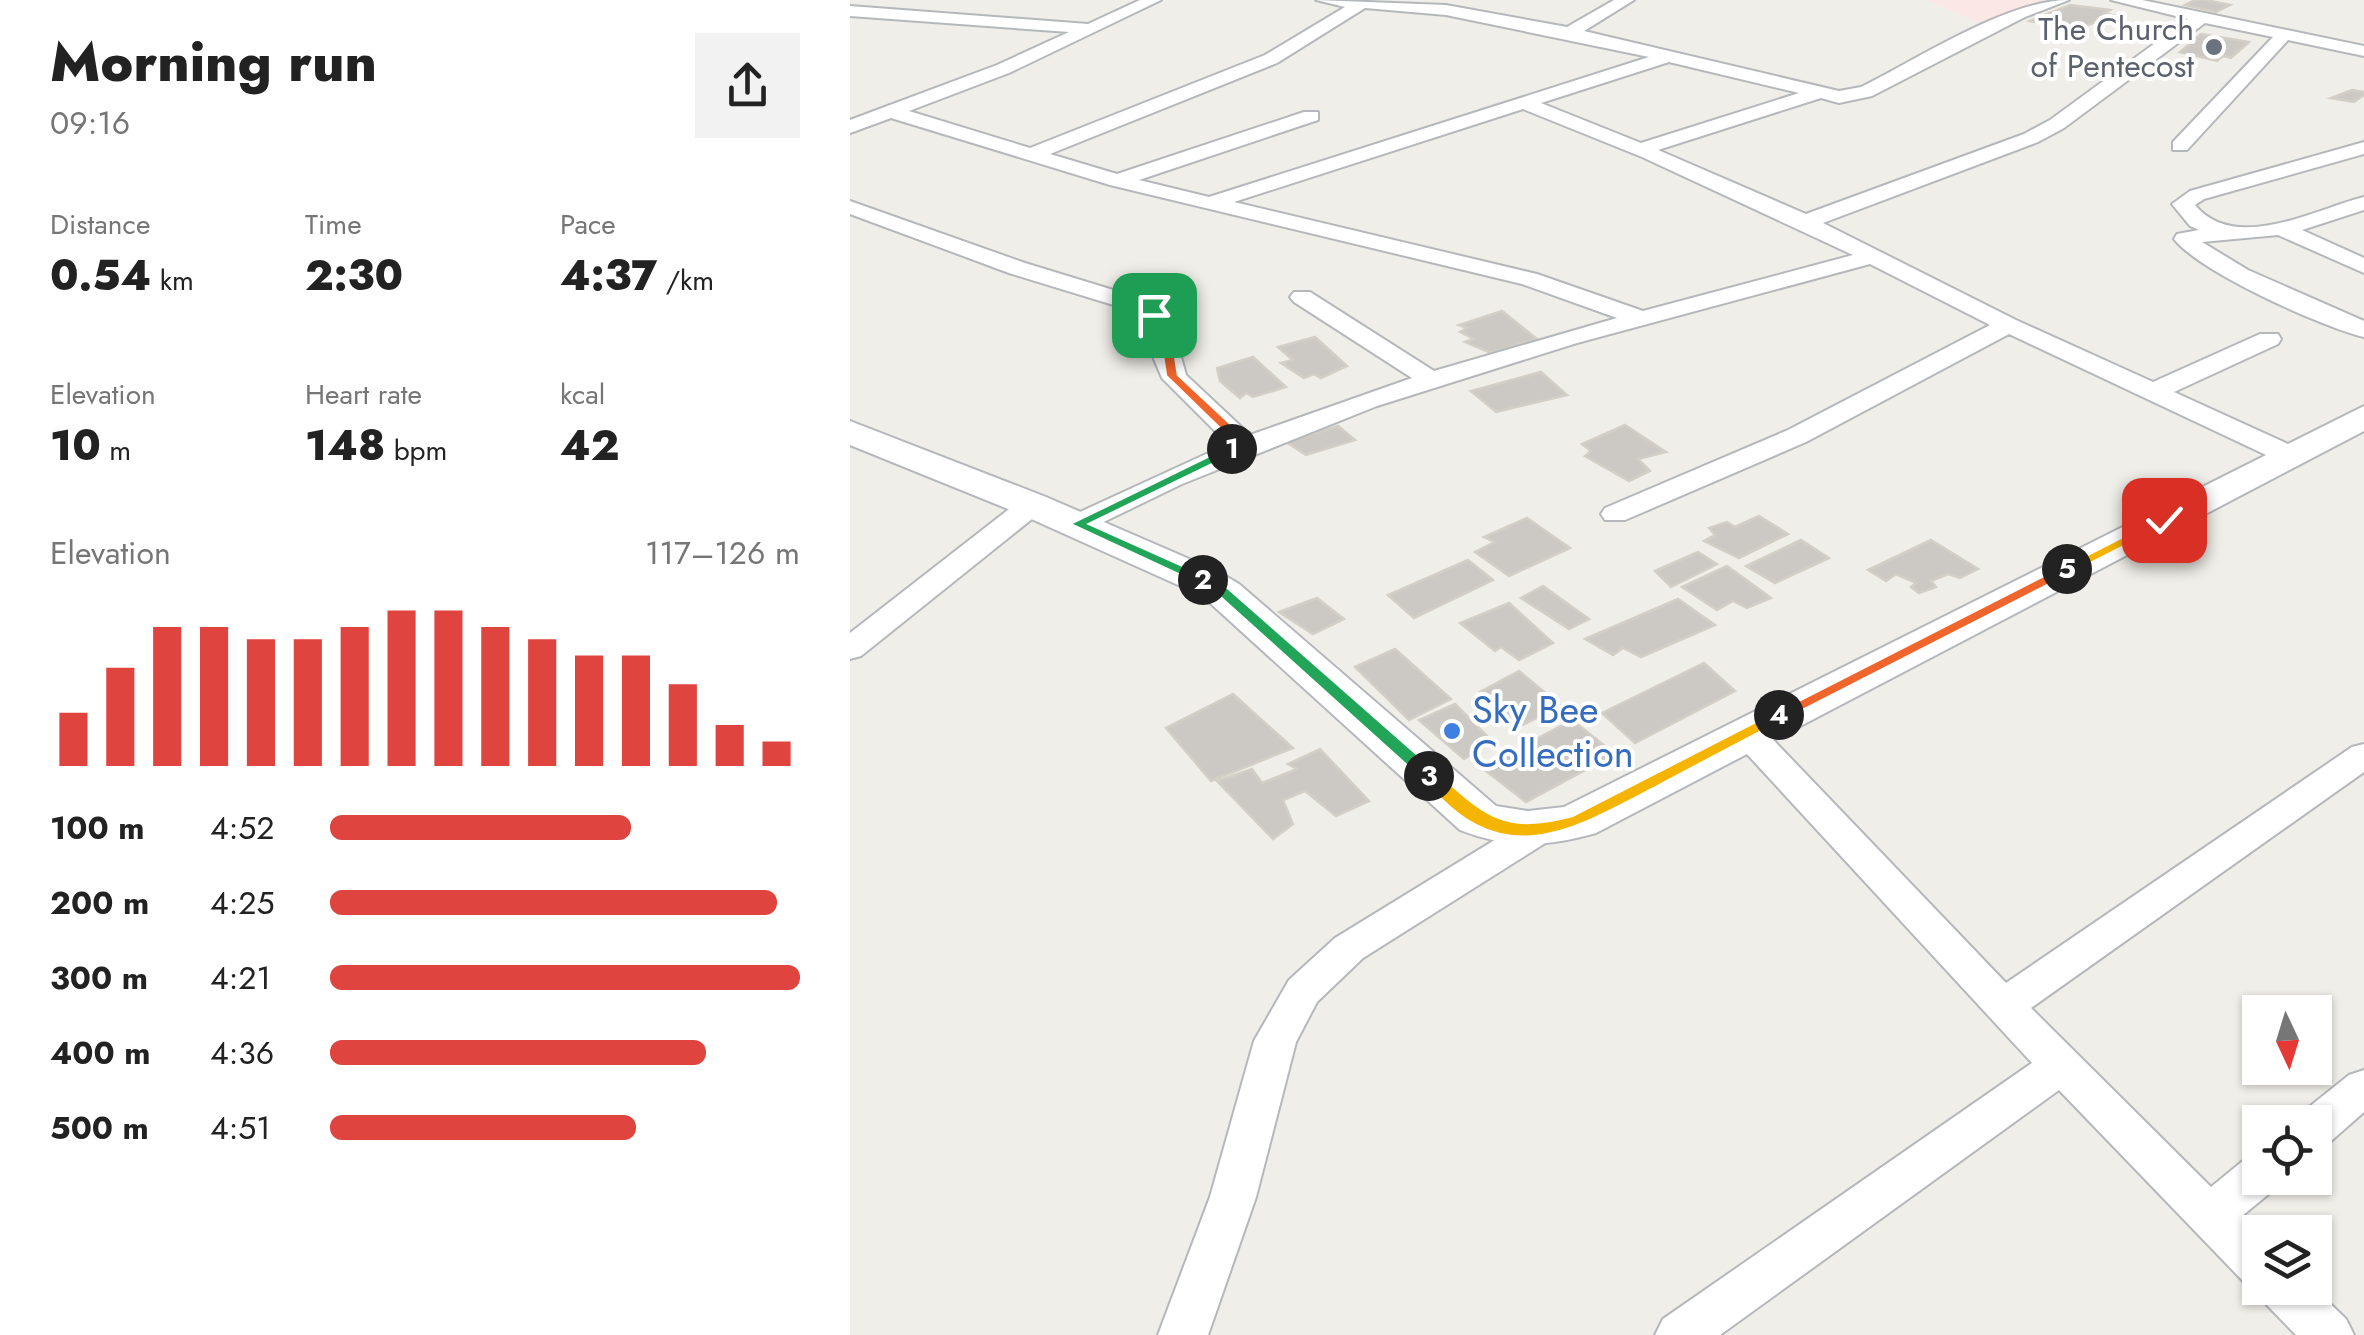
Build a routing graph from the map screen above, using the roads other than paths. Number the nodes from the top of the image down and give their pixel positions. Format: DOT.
graph roads {
  1 [pos="1153,0"];
  2 [pos="1324,0"];
  3 [pos="1626,0"];
  4 [pos="2061,0"];
  5 [pos="2120,0"];
  6 [pos="1362,3"];
  7 [pos="850,12"];
  8 [pos="912,16"];
  9 [pos="2202,17"];
  10 [pos="1094,29"];
  11 [pos="866,32"];
  12 [pos="1571,32"];
  13 [pos="2285,34"];
  14 [pos="2364,51"];
  15 [pos="1673,54"];
  16 [pos="1815,94"];
  17 [pos="1524,103"];
  18 [pos="892,112"];
  19 [pos="1311,116"];
  20 [pos="850,126"];
  21 [pos="2180,146"];
  22 [pos="2364,148"];
  23 [pos="1641,150"];
  24 [pos="1032,154"];
  25 [pos="1117,181"];
  26 [pos="1209,203"];
  27 [pos="2364,204"];
  28 [pos="850,207"];
  29 [pos="1805,222"];
  30 [pos="2284,230"];
  31 [pos="2228,232"];
  32 [pos="1874,256"];
  33 [pos="2364,266"];
  34 [pos="1302,297"];
  35 [pos="1641,318"];
  36 [pos="2008,325"];
  37 [pos="2364,330"];
  38 [pos="2270,339"];
  39 [pos="1430,379"];
  40 [pos="2153,392"];
  41 [pos="2364,417"];
  42 [pos="850,432"];
  43 [pos="1244,444"];
  44 [pos="2290,456"];
  45 [pos="1032,505"];
  46 [pos="1615,514"];
  47 [pos="1077,524"];
  48 [pos="850,648"];
  49 [pos="1746,732"];
  50 [pos="2364,754"];
  51 [pos="1538,831"];
  52 [pos="2003,1006"];
  53 [pos="2061,1064"];
  54 [pos="2364,1087"];
  55 [pos="2332,1114"];
  56 [pos="2242,1189"];
  57 [pos="2210,1215"];
  58 [pos="2242,1248"];
  59 [pos="2299,1305"];
  60 [pos="1183,1335"];
  61 [pos="1680,1335"];
  62 [pos="2328,1335"];
  1 -- 10 [label="street"];
  2 -- 6 [label="street"];
  3 -- 12 [label="street"];
  4 -- 16 [label="street"];
  5 -- 9 [label="street"];
  6 -- 12 [label="street"];
  6 -- 24 [label="street"];
  7 -- 8 [label="street"];
  8 -- 10 [label="street"];
  8 -- 11 [label="street"];
  9 -- 13 [label="street"];
  9 -- 29 [label="street"];
  10 -- 18 [label="street"];
  12 -- 15 [label="street"];
  13 -- 14 [label="street"];
  13 -- 21 [label="street"];
  15 -- 16 [label="street"];
  15 -- 17 [label="street"];
  16 -- 23 [label="street"];
  17 -- 23 [label="street"];
  17 -- 26 [label="street"];
  18 -- 20 [label="street"];
  18 -- 24 [label="street"];
  19 -- 25 [label="street"];
  22 -- 31 [label="street"];
  23 -- 29 [label="street"];
  24 -- 25 [label="street"];
  25 -- 26 [label="street"];
  26 -- 35 [label="street"];
  27 -- 30 [label="street"];
  28 -- 43 [label="street"];
  29 -- 32 [label="street"];
  30 -- 31 [label="street"];
  30 -- 33 [label="street"];
  31 -- 37 [label="street"];
  32 -- 35 [label="street"];
  32 -- 36 [label="street"];
  34 -- 39 [label="street"];
  35 -- 39 [label="street"];
  36 -- 40 [label="street"];
  36 -- 46 [label="street"];
  38 -- 40 [label="street"];
  39 -- 43 [label="street"];
  40 -- 44 [label="street"];
  41 -- 44 [label="street"];
  42 -- 45 [label="street"];
  43 -- 47 [label="street"];
  44 -- 49 [label="street"];
  45 -- 47 [label="street"];
  45 -- 48 [label="street"];
  47 -- 51 [label="street"];
  49 -- 51 [label="street"];
  49 -- 52 [label="street"];
  50 -- 52 [label="street"];
  51 -- 60 [label="street"];
  52 -- 53 [label="street"];
  53 -- 57 [label="street"];
  53 -- 61 [label="street"];
  54 -- 55 [label="street"];
  56 -- 57 [label="street"];
  57 -- 58 [label="street"];
  59 -- 62 [label="street"];
}
